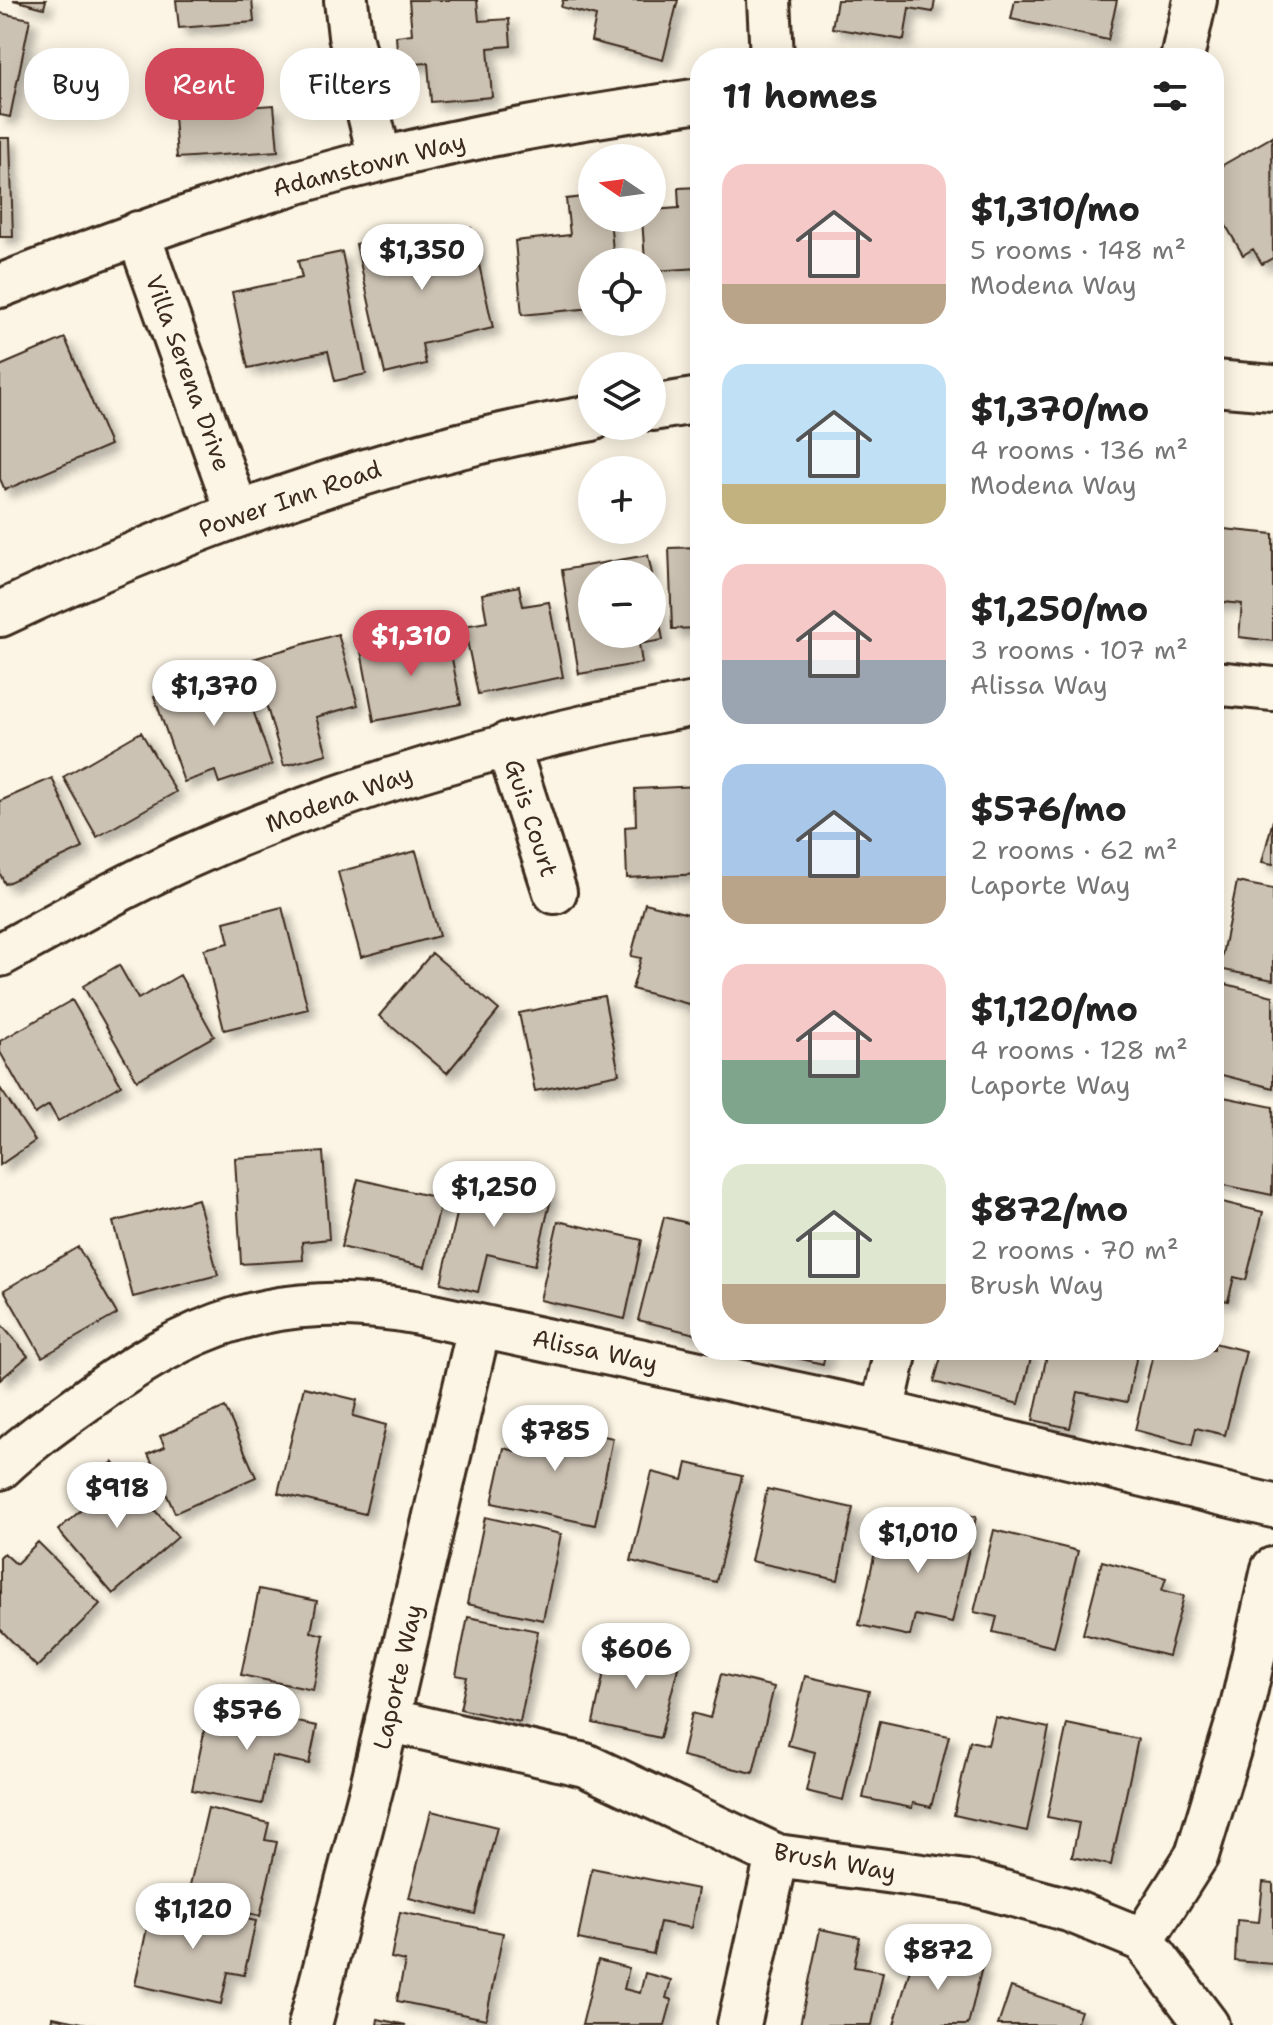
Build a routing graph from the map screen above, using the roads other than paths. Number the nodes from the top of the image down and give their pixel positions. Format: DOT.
graph roads {
  1 [pos="346,0"];
  2 [pos="769,0"];
  3 [pos="1195,0"];
  4 [pos="771,48"];
  5 [pos="1184,48"];
  6 [pos="690,102"];
  7 [pos="380,159"];
  8 [pos="138,233"];
  9 [pos="0,286"];
  10 [pos="1224,384"];
  11 [pos="1273,388"];
  12 [pos="690,402"];
  13 [pos="666,406"];
  14 [pos="578,421"];
  15 [pos="238,514"];
  16 [pos="0,614"];
  17 [pos="1224,684"];
  18 [pos="1273,689"];
  19 [pos="690,705"];
  20 [pos="507,744"];
  21 [pos="555,892"];
  22 [pos="0,955"];
  23 [pos="479,1327"];
  24 [pos="894,1360"];
  25 [pos="882,1412"];
  26 [pos="0,1468"];
  27 [pos="1273,1506"];
  28 [pos="1273,1569"];
  29 [pos="387,1720"];
  30 [pos="777,1856"];
  31 [pos="1143,1940"];
  32 [pos="310,2025"];
  33 [pos="739,2025"];
  34 [pos="1207,2025"];
  1 -- 7 [label="street"];
  2 -- 4 [label="street"];
  3 -- 5 [label="street"];
  6 -- 7 [label="street, Adamstown Way"];
  7 -- 8 [label="street, Adamstown Way"];
  8 -- 9 [label="street, Adamstown Way"];
  8 -- 15 [label="street, Villa Serena Drive"];
  10 -- 11 [label="main road"];
  12 -- 13 [label="main road"];
  14 -- 15 [label="main road, Power Inn Road"];
  15 -- 16 [label="main road, Power Inn Road"];
  17 -- 18 [label="street"];
  19 -- 20 [label="street, Modena Way"];
  20 -- 21 [label="street, Guis Court"];
  20 -- 22 [label="street, Modena Way"];
  23 -- 25 [label="street, Alissa Way"];
  23 -- 26 [label="street, Alissa Way"];
  23 -- 29 [label="street, Laporte Way"];
  24 -- 25 [label="street"];
  25 -- 27 [label="street, Alissa Way"];
  28 -- 31 [label="street"];
  29 -- 30 [label="street, Brush Way"];
  29 -- 32 [label="street, Laporte Way"];
  30 -- 31 [label="street, Brush Way"];
  30 -- 33 [label="street"];
  31 -- 34 [label="street"];
}
